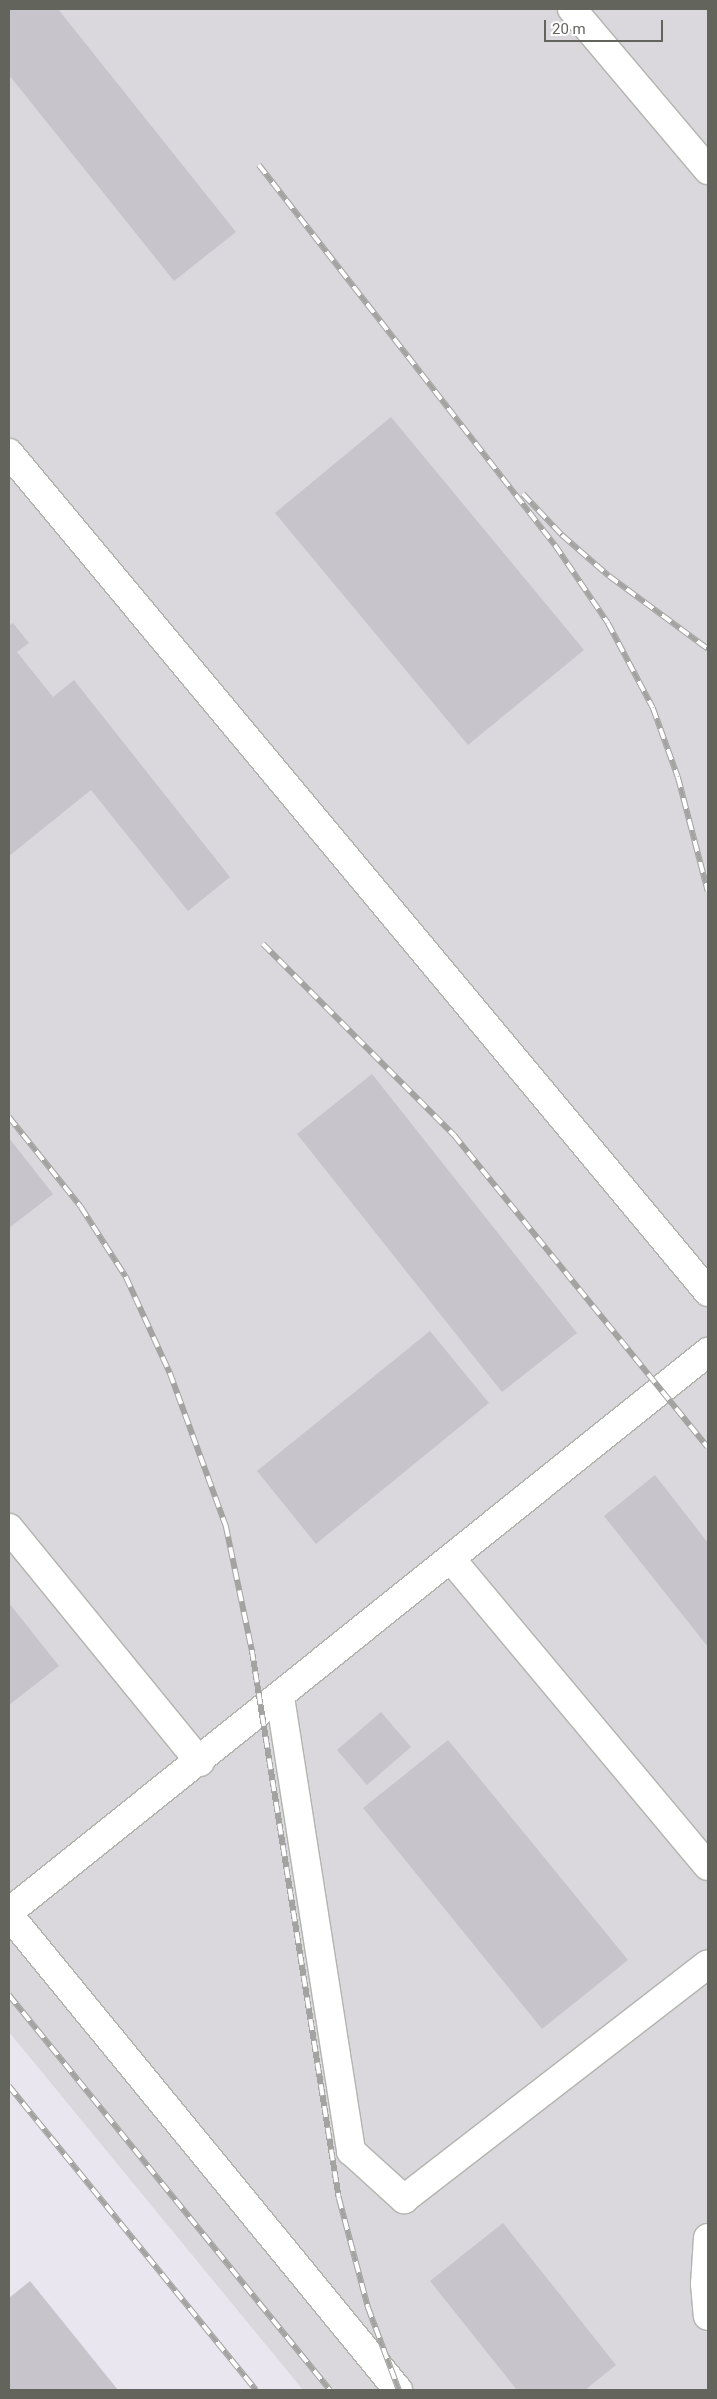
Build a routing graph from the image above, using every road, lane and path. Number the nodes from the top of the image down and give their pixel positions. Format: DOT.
graph roads {
  1 [pos="572,9"];
  2 [pos="708,170"];
  3 [pos="9,453"];
  4 [pos="708,1292"];
  5 [pos="708,1352"];
  6 [pos="9,1528"];
  7 [pos="451,1559"];
  8 [pos="280,1697"];
  9 [pos="200,1762"];
  10 [pos="708,1866"];
  11 [pos="9,1914"];
  12 [pos="708,1964"];
  13 [pos="708,2238"];
  14 [pos="708,2316"];
  15 [pos="398,2390"];
  1 -- 2 [label="lane"];
  3 -- 4 [label="lane"];
  5 -- 7 [label="lane"];
  6 -- 9 [label="lane"];
  7 -- 8 [label="lane"];
  7 -- 10 [label="lane"];
  8 -- 9 [label="lane"];
  8 -- 12 [label="lane"];
  9 -- 11 [label="lane"];
  11 -- 15 [label="lane"];
  13 -- 14 [label="lane"];
}
